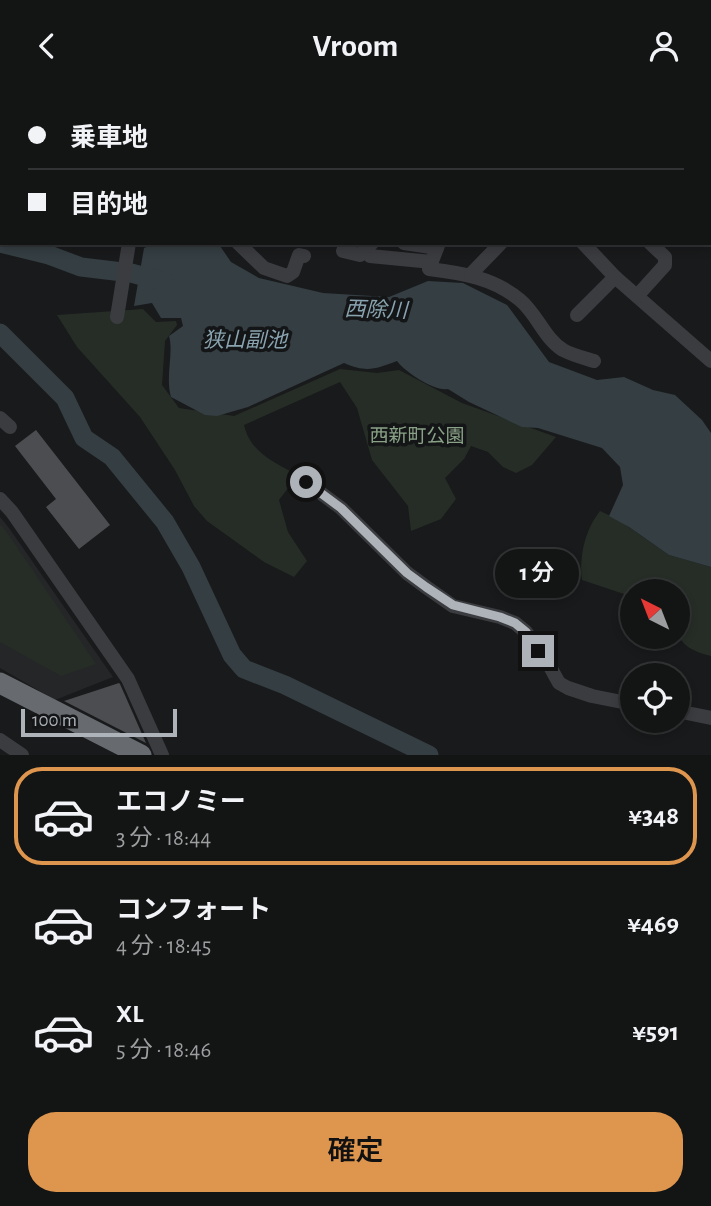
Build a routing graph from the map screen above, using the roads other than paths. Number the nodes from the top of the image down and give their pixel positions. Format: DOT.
graph roads {
  1 [pos="129,245"];
  2 [pos="240,245"];
  3 [pos="499,245"];
  4 [pos="585,245"];
  5 [pos="652,245"];
  6 [pos="438,246"];
  7 [pos="371,249"];
  8 [pos="343,251"];
  9 [pos="304,256"];
  10 [pos="432,262"];
  11 [pos="471,274"];
  12 [pos="615,277"];
  13 [pos="637,296"];
  14 [pos="577,315"];
  15 [pos="117,317"];
  16 [pos="594,361"];
  17 [pos="711,361"];
  18 [pos="306,482"];
  19 [pos="0,499"];
  20 [pos="0,683"];
  21 [pos="620,702"];
  22 [pos="690,714"];
  23 [pos="711,718"];
  24 [pos="0,740"];
  25 [pos="23,754"];
  26 [pos="141,754"];
  27 [pos="162,754"];
  1 -- 15 [label="street"];
  2 -- 9 [label="street"];
  3 -- 11 [label="street"];
  4 -- 12 [label="street"];
  5 -- 13 [label="street"];
  6 -- 10 [label="street"];
  7 -- 8 [label="street"];
  7 -- 10 [label="street"];
  10 -- 11 [label="street"];
  11 -- 16 [label="street"];
  12 -- 13 [label="street"];
  12 -- 14 [label="street"];
  13 -- 17 [label="street"];
  18 -- 21 [label="street"];
  19 -- 27 [label="street"];
  20 -- 26 [label="highway"];
  22 -- 23 [label="street"];
  24 -- 25 [label="street"];
}
